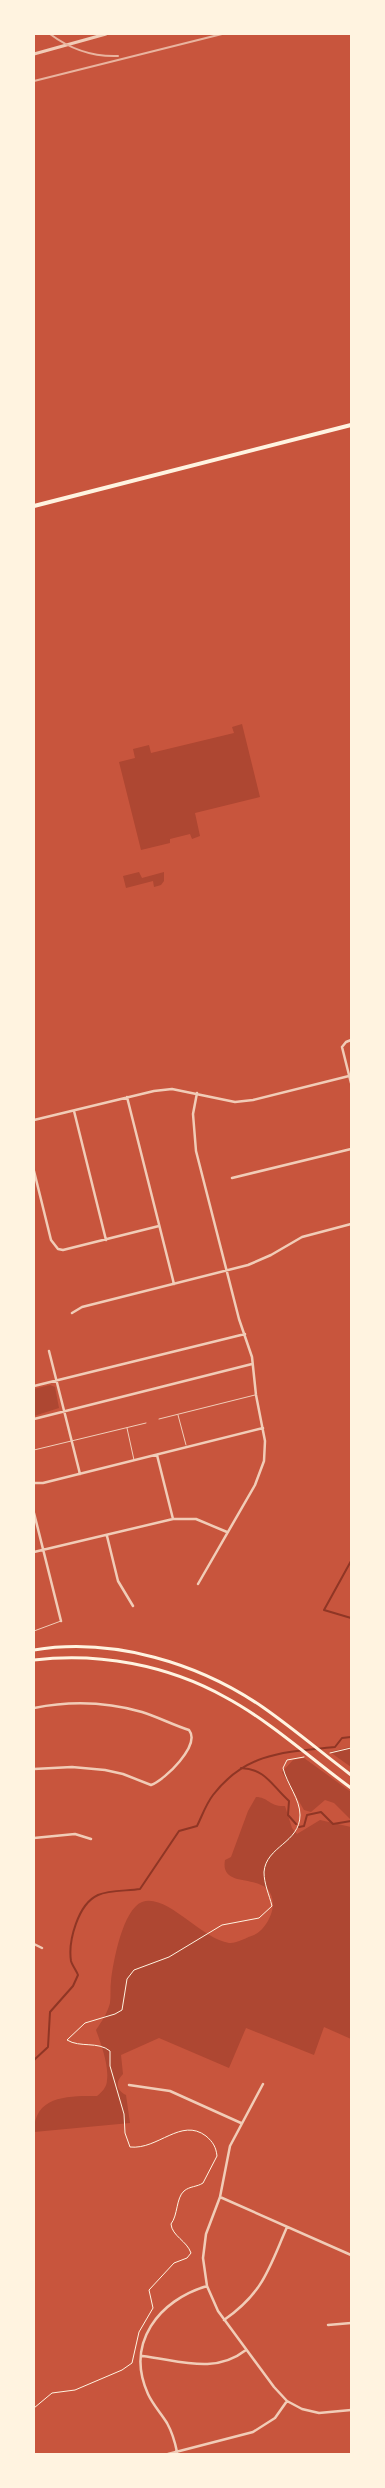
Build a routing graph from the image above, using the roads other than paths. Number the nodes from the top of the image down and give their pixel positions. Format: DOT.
graph roads {
  1 [pos="106,34"];
  2 [pos="34,54"];
  3 [pos="351,425"];
  4 [pos="34,506"];
  5 [pos="351,1040"];
  6 [pos="349,1076"];
  7 [pos="351,1083"];
  8 [pos="197,1093"];
  9 [pos="127,1097"];
  10 [pos="74,1111"];
  11 [pos="34,1120"];
  12 [pos="351,1149"];
  13 [pos="34,1171"];
  14 [pos="232,1178"];
  15 [pos="351,1224"];
  16 [pos="159,1226"];
  17 [pos="106,1240"];
  18 [pos="227,1271"];
  19 [pos="174,1284"];
  20 [pos="72,1313"];
  21 [pos="245,1334"];
  22 [pos="49,1351"];
  23 [pos="252,1364"];
  24 [pos="56,1381"];
  25 [pos="34,1386"];
  26 [pos="256,1395"];
  27 [pos="64,1412"];
  28 [pos="178,1414"];
  29 [pos="34,1418"];
  30 [pos="158,1419"];
  31 [pos="146,1422"];
  32 [pos="126,1427"];
  33 [pos="263,1428"];
  34 [pos="72,1441"];
  35 [pos="186,1447"];
  36 [pos="34,1450"];
  37 [pos="157,1454"];
  38 [pos="134,1460"];
  39 [pos="80,1474"];
  40 [pos="34,1483"];
  41 [pos="34,1512"];
  42 [pos="173,1519"];
  43 [pos="227,1532"];
  44 [pos="107,1536"];
  45 [pos="43,1550"];
  46 [pos="34,1552"];
  47 [pos="198,1584"];
  48 [pos="133,1606"];
  49 [pos="61,1621"];
  50 [pos="34,1631"];
  51 [pos="34,1650"];
  52 [pos="34,1660"];
  53 [pos="34,1708"];
  54 [pos="34,1769"];
  55 [pos="351,1775"];
  56 [pos="351,1788"];
  57 [pos="34,1838"];
  58 [pos="90,1839"];
  59 [pos="34,1944"];
  60 [pos="42,1948"];
  61 [pos="263,2084"];
  62 [pos="129,2085"];
  63 [pos="241,2123"];
  64 [pos="220,2197"];
  65 [pos="287,2227"];
  66 [pos="351,2255"];
  67 [pos="207,2286"];
  68 [pos="224,2320"];
  69 [pos="351,2323"];
  70 [pos="328,2325"];
  71 [pos="246,2350"];
  72 [pos="142,2356"];
  73 [pos="287,2401"];
  74 [pos="351,2410"];
  75 [pos="177,2452"];
  76 [pos="168,2454"];
  1 -- 2 [label="street"];
  3 -- 4 [label="main road"];
  5 -- 6 [label="street"];
  6 -- 7 [label="street"];
  6 -- 8 [label="street"];
  8 -- 9 [label="street"];
  8 -- 18 [label="street"];
  9 -- 10 [label="street"];
  9 -- 16 [label="street"];
  10 -- 11 [label="street"];
  10 -- 17 [label="street"];
  12 -- 14 [label="street"];
  13 -- 17 [label="street"];
  15 -- 18 [label="street"];
  16 -- 17 [label="street"];
  16 -- 19 [label="street"];
  18 -- 19 [label="street"];
  18 -- 21 [label="street"];
  19 -- 20 [label="street"];
  21 -- 23 [label="street"];
  21 -- 24 [label="street"];
  22 -- 24 [label="street"];
  23 -- 26 [label="street"];
  23 -- 27 [label="street"];
  24 -- 25 [label="street"];
  24 -- 27 [label="street"];
  26 -- 28 [label="lane"];
  26 -- 33 [label="street"];
  27 -- 29 [label="street"];
  27 -- 34 [label="street"];
  28 -- 30 [label="lane"];
  28 -- 35 [label="lane"];
  31 -- 32 [label="lane"];
  32 -- 34 [label="lane"];
  32 -- 38 [label="lane"];
  33 -- 35 [label="street"];
  33 -- 43 [label="street"];
  34 -- 36 [label="lane"];
  34 -- 39 [label="street"];
  35 -- 37 [label="street"];
  37 -- 38 [label="street"];
  37 -- 42 [label="street"];
  38 -- 39 [label="street"];
  39 -- 40 [label="street"];
  41 -- 45 [label="street"];
  42 -- 43 [label="street"];
  42 -- 44 [label="street"];
  43 -- 47 [label="street"];
  44 -- 45 [label="street"];
  44 -- 48 [label="street"];
  45 -- 46 [label="street"];
  45 -- 49 [label="street"];
  49 -- 50 [label="lane"];
  51 -- 55 [label="main road"];
  52 -- 56 [label="main road"];
  53 -- 54 [label="street"];
  57 -- 58 [label="street"];
  59 -- 60 [label="street"];
  61 -- 63 [label="street"];
  62 -- 63 [label="street"];
  63 -- 64 [label="street"];
  64 -- 65 [label="street"];
  64 -- 67 [label="street"];
  65 -- 66 [label="street"];
  65 -- 68 [label="street"];
  67 -- 68 [label="street"];
  67 -- 72 [label="street"];
  68 -- 71 [label="street"];
  69 -- 70 [label="street"];
  71 -- 72 [label="street"];
  71 -- 73 [label="street"];
  72 -- 75 [label="street"];
  73 -- 74 [label="street"];
  73 -- 75 [label="street"];
  75 -- 76 [label="street"];
}
